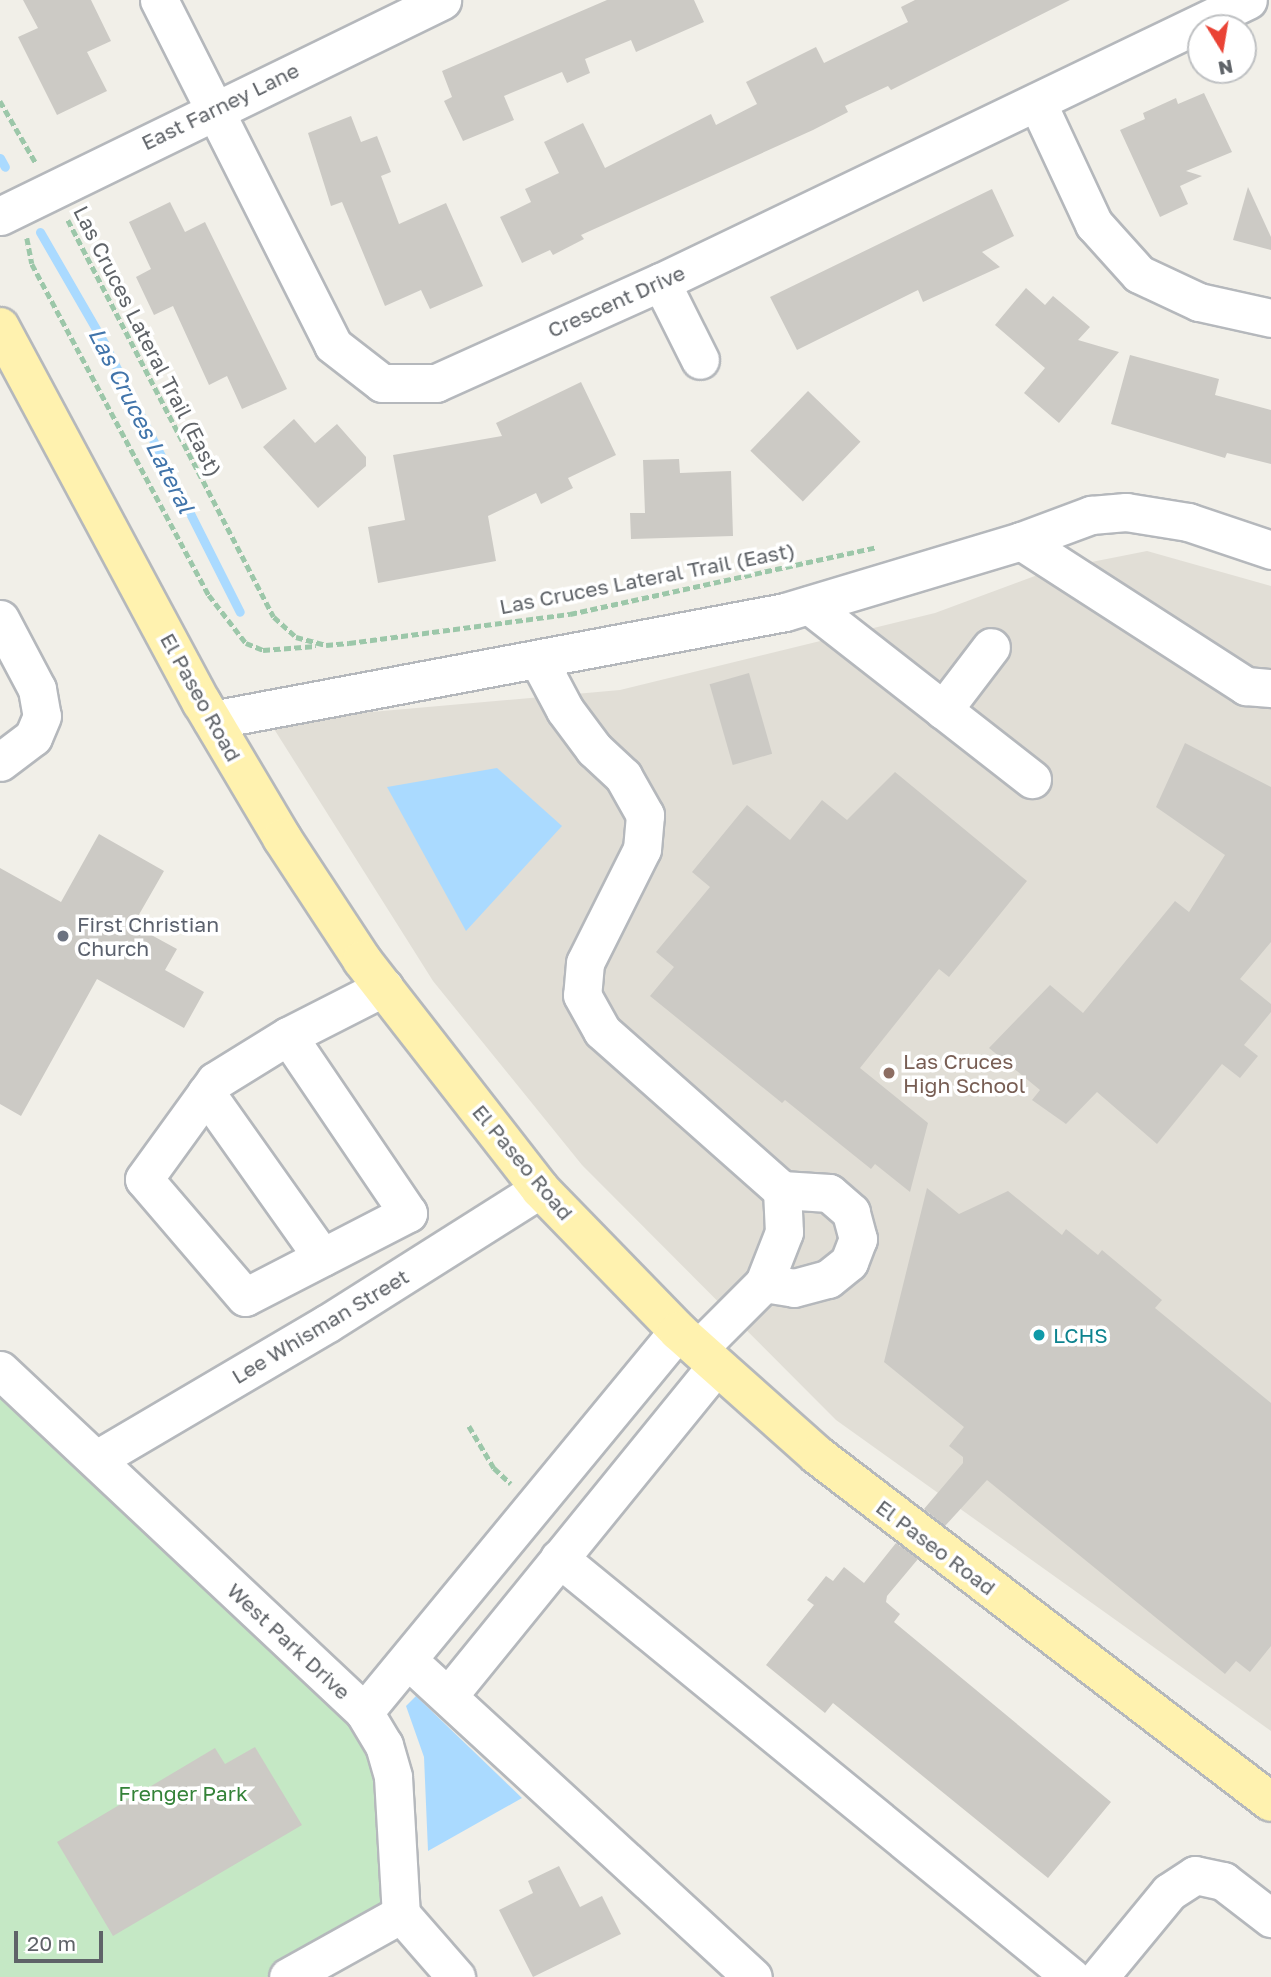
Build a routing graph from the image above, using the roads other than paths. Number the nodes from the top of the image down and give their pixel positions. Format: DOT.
graph roads {
  1 [pos="159,0"];
  2 [pos="442,0"];
  3 [pos="1248,0"];
  4 [pos="1037,102"];
  5 [pos="217,107"];
  6 [pos="7,212"];
  7 [pos="661,282"];
  8 [pos="1271,318"];
  9 [pos="0,327"];
  10 [pos="700,360"];
  11 [pos="1021,541"];
  12 [pos="1271,550"];
  13 [pos="809,605"];
  14 [pos="0,618"];
  15 [pos="991,647"];
  16 [pos="539,661"];
  17 [pos="1271,688"];
  18 [pos="943,710"];
  19 [pos="212,720"];
  20 [pos="0,762"];
  21 [pos="1032,779"];
  22 [pos="384,986"];
  23 [pos="288,1036"];
  24 [pos="206,1093"];
  25 [pos="540,1189"];
  26 [pos="782,1190"];
  27 [pos="312,1263"];
  28 [pos="764,1283"];
  29 [pos="328,1323"];
  30 [pos="698,1349"];
  31 [pos="0,1370"];
  32 [pos="97,1459"];
  33 [pos="559,1558"];
  34 [pos="410,1661"];
  35 [pos="448,1696"];
  36 [pos="364,1712"];
  37 [pos="1271,1802"];
  38 [pos="401,1914"];
  39 [pos="1271,1918"];
  40 [pos="288,1977"];
  41 [pos="456,1977"];
  42 [pos="753,1977"];
  43 [pos="1071,1977"];
  44 [pos="1099,1977"];
  1 -- 5 [label="street, Crescent Drive"];
  2 -- 5 [label="street, East Farney Lane"];
  3 -- 4 [label="street, Crescent Drive"];
  4 -- 7 [label="street, Crescent Drive"];
  4 -- 8 [label="street"];
  5 -- 6 [label="street, East Farney Lane"];
  5 -- 7 [label="street, Crescent Drive"];
  7 -- 10 [label="street"];
  9 -- 19 [label="main road, El Paseo Road"];
  11 -- 12 [label="street"];
  11 -- 13 [label="street"];
  11 -- 17 [label="street"];
  13 -- 16 [label="street"];
  13 -- 18 [label="street"];
  14 -- 20 [label="street"];
  15 -- 18 [label="street"];
  16 -- 19 [label="street"];
  16 -- 26 [label="street"];
  18 -- 21 [label="street"];
  19 -- 22 [label="main road, El Paseo Road"];
  22 -- 23 [label="street"];
  22 -- 25 [label="main road, El Paseo Road"];
  23 -- 24 [label="street"];
  23 -- 27 [label="street"];
  24 -- 27 [label="street"];
  24 -- 27 [label="street"];
  25 -- 29 [label="street, Lee Whisman Street"];
  25 -- 30 [label="main road, El Paseo Road"];
  26 -- 28 [label="street"];
  26 -- 28 [label="street"];
  27 -- 29 [label="street"];
  28 -- 30 [label="street"];
  29 -- 32 [label="street, Lee Whisman Street"];
  30 -- 33 [label="street"];
  30 -- 34 [label="street"];
  30 -- 37 [label="main road, El Paseo Road"];
  31 -- 32 [label="street, West Park Drive"];
  32 -- 36 [label="street, West Park Drive"];
  33 -- 35 [label="street"];
  33 -- 43 [label="street"];
  34 -- 35 [label="street"];
  34 -- 36 [label="street"];
  35 -- 42 [label="street"];
  36 -- 38 [label="street, West Park Drive"];
  38 -- 40 [label="street"];
  38 -- 41 [label="street"];
  39 -- 44 [label="street"];
}
